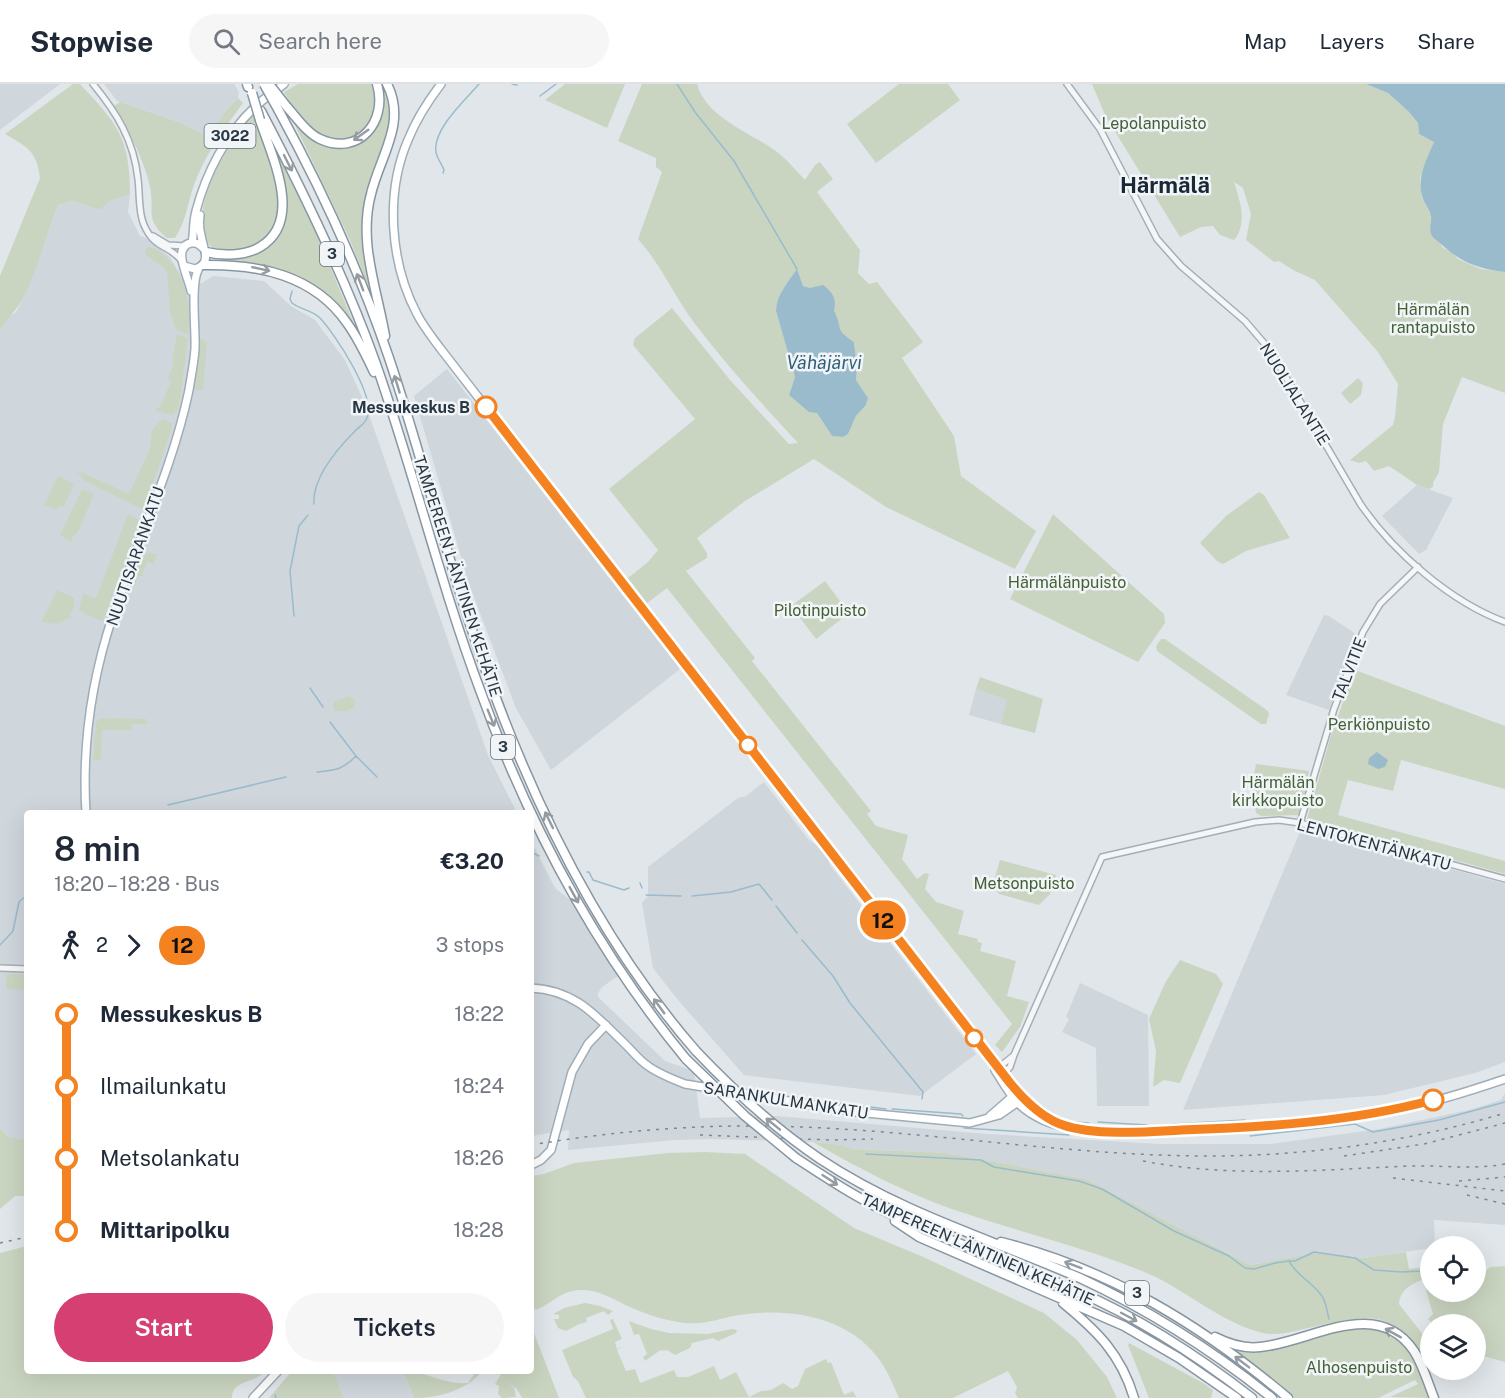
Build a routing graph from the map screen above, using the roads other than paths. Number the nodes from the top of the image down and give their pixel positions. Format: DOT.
graph roads {
  1 [pos="93,84"];
  2 [pos="264,84"];
  3 [pos="269,84"];
  4 [pos="285,84"];
  5 [pos="377,84"];
  6 [pos="387,84"];
  7 [pos="441,84"];
  8 [pos="1067,84"];
  9 [pos="249,88"];
  10 [pos="283,109"];
  11 [pos="261,116"];
  12 [pos="200,203"];
  13 [pos="149,234"];
  14 [pos="188,245"];
  15 [pos="205,250"];
  16 [pos="182,263"];
  17 [pos="201,266"];
  18 [pos="195,302"];
  19 [pos="389,357"];
  20 [pos="390,403"];
  21 [pos="1418,567"];
  22 [pos="1505,622"];
  23 [pos="86,810"];
  24 [pos="530,810"];
  25 [pos="534,818"];
  26 [pos="1300,823"];
  27 [pos="1505,879"];
  28 [pos="0,968"];
  29 [pos="24,969"];
  30 [pos="534,987"];
  31 [pos="606,1025"];
  32 [pos="1014,1055"];
  33 [pos="997,1069"];
  34 [pos="1002,1076"];
  35 [pos="1505,1079"];
  36 [pos="1017,1098"];
  37 [pos="534,1163"];
  38 [pos="864,1201"];
  39 [pos="963,1232"];
  40 [pos="1053,1295"];
  41 [pos="1197,1329"];
  42 [pos="275,1374"];
  43 [pos="253,1398"];
  44 [pos="1134,1398"];
  45 [pos="1236,1398"];
  46 [pos="1252,1398"];
  47 [pos="1272,1398"];
  48 [pos="1288,1398"];
  49 [pos="1434,1398"];
  1 -- 13 [label="street"];
  2 -- 10 [label="highway, TAMPEREEN LÄNTINEN KEHÄTIE / 3, bridge"];
  3 -- 10 [label="highway, bridge"];
  4 -- 12 [label="main road, 3022"];
  5 -- 10 [label="highway, one-way"];
  6 -- 19 [label="highway"];
  7 -- 33 [label="main road"];
  8 -- 21 [label="street, NUOLIALANTIE"];
  9 -- 11 [label="highway, TAMPEREEN LÄNTINEN KEHÄTIE / 3, bridge"];
  19 -- 10 [label="highway, TAMPEREEN LÄNTINEN KEHÄTIE / 3, one-way"];
  11 -- 15 [label="highway"];
  11 -- 20 [label="highway, TAMPEREEN LÄNTINEN KEHÄTIE / 3, one-way"];
  12 -- 14 [label="main road, 3022"];
  12 -- 15 [label="main road, 3022"];
  13 -- 14 [label="street"];
  13 -- 16 [label="street"];
  14 -- 15 [label="main road"];
  14 -- 16 [label="main road"];
  15 -- 17 [label="main road"];
  16 -- 17 [label="main road"];
  16 -- 18 [label="main road, NUUTISARANKATU"];
  17 -- 18 [label="main road, NUUTISARANKATU"];
  17 -- 20 [label="highway, one-way"];
  18 -- 23 [label="main road, NUUTISARANKATU"];
  39 -- 19 [label="highway, TAMPEREEN LÄNTINEN KEHÄTIE / 3, one-way, bridge"];
  20 -- 24 [label="highway, TAMPEREEN LÄNTINEN KEHÄTIE / 3, one-way, bridge"];
  21 -- 22 [label="street, NUOLIALANTIE"];
  21 -- 26 [label="street, TALVITIE"];
  25 -- 38 [label="highway, TAMPEREEN LÄNTINEN KEHÄTIE / 3, one-way, bridge"];
  26 -- 27 [label="street, LENTOKENTÄNKATU"];
  26 -- 32 [label="street, LENTOKENTÄNKATU"];
  28 -- 29 [label="street"];
  30 -- 31 [label="main road, SARANKULMANKATU"];
  31 -- 36 [label="main road, SARANKULMANKATU"];
  31 -- 37 [label="main road"];
  32 -- 33 [label="street"];
  32 -- 34 [label="street"];
  33 -- 34 [label="main road"];
  34 -- 36 [label="main road"];
  35 -- 36 [label="main road"];
  38 -- 40 [label="highway, 3"];
  38 -- 46 [label="highway, TAMPEREEN LÄNTINEN KEHÄTIE, one-way"];
  41 -- 39 [label="highway, 3, one-way"];
  39 -- 47 [label="highway, TAMPEREEN LÄNTINEN KEHÄTIE"];
  40 -- 44 [label="highway"];
  40 -- 45 [label="highway, 3"];
  48 -- 41 [label="highway, 3, one-way"];
  49 -- 41 [label="highway, one-way"];
  42 -- 43 [label="main road"];
}
